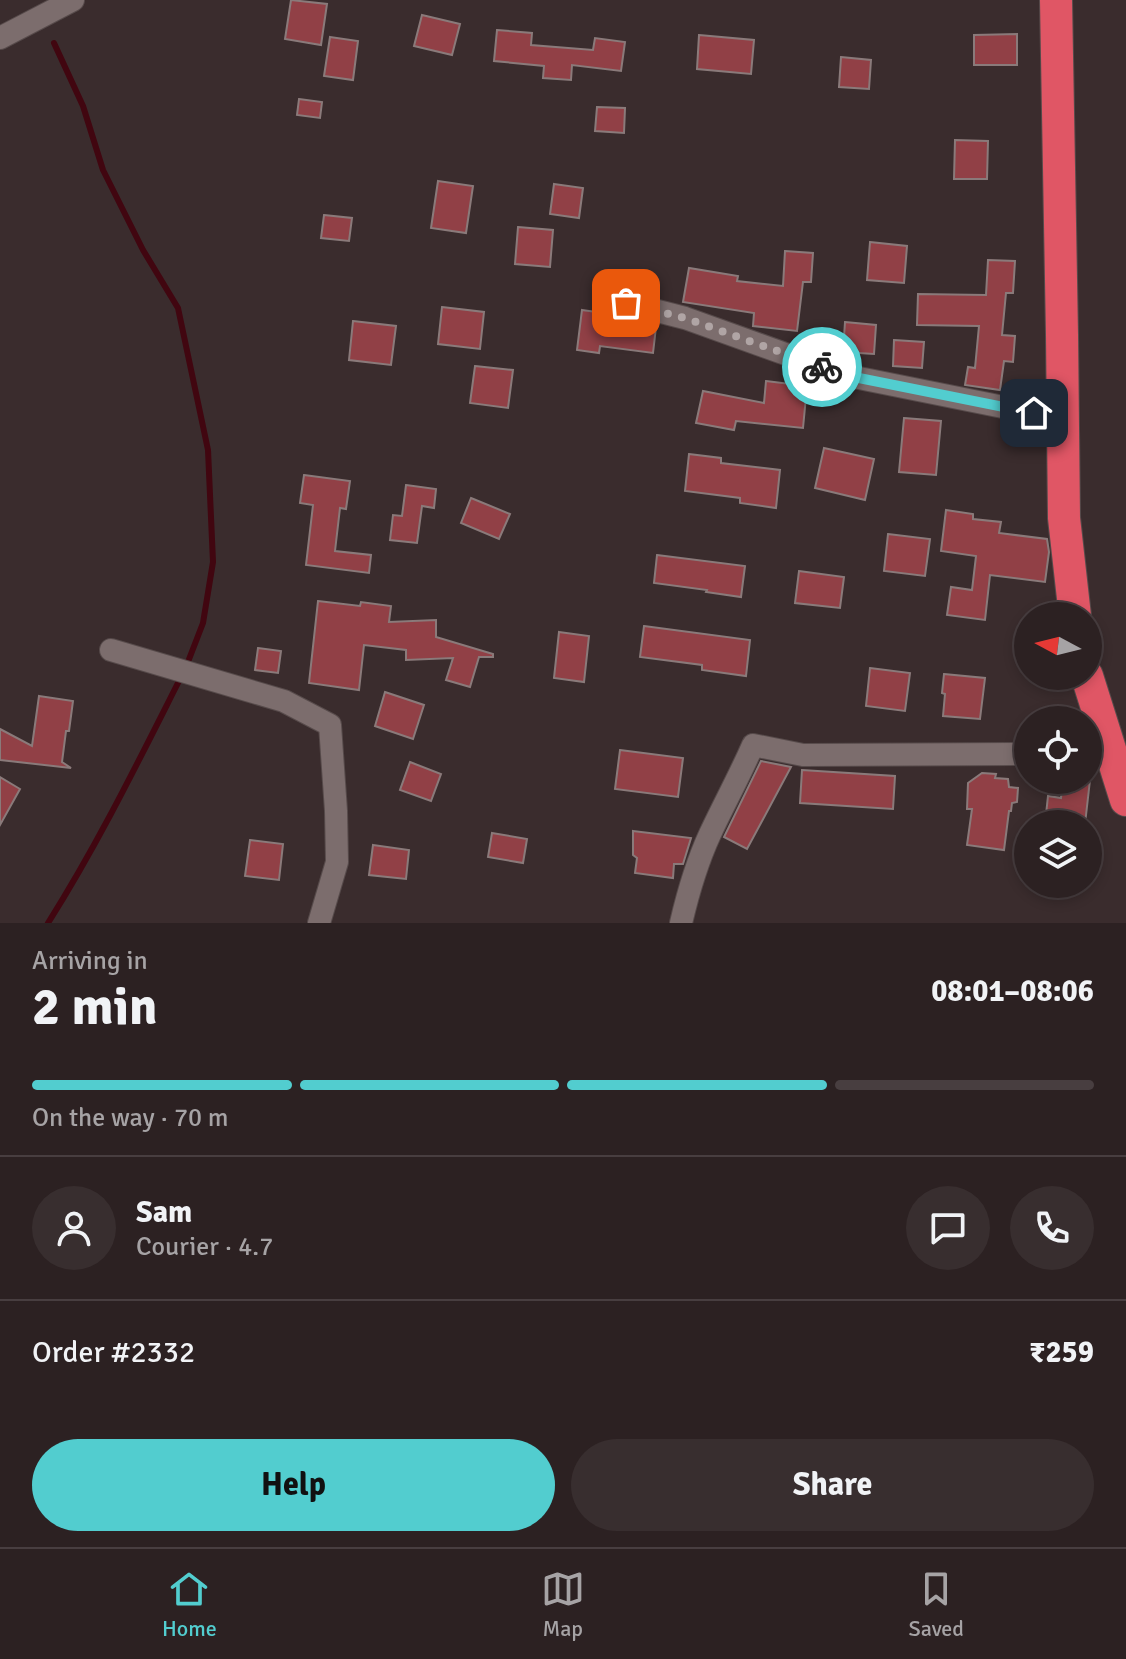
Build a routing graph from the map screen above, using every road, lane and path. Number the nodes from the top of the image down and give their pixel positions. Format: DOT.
graph roads {
  1 [pos="73,0"];
  2 [pos="1056,0"];
  3 [pos="0,38"];
  4 [pos="626,303"];
  5 [pos="1063,419"];
  6 [pos="1073,602"];
  7 [pos="111,650"];
  8 [pos="1014,754"];
  9 [pos="1102,758"];
  10 [pos="1126,800"];
  11 [pos="319,923"];
  12 [pos="681,923"];
  1 -- 3 [label="street"];
  2 -- 5 [label="highway"];
  4 -- 5 [label="street"];
  5 -- 6 [label="highway"];
  7 -- 11 [label="street"];
  8 -- 12 [label="street"];
  9 -- 10 [label="highway"];
}
